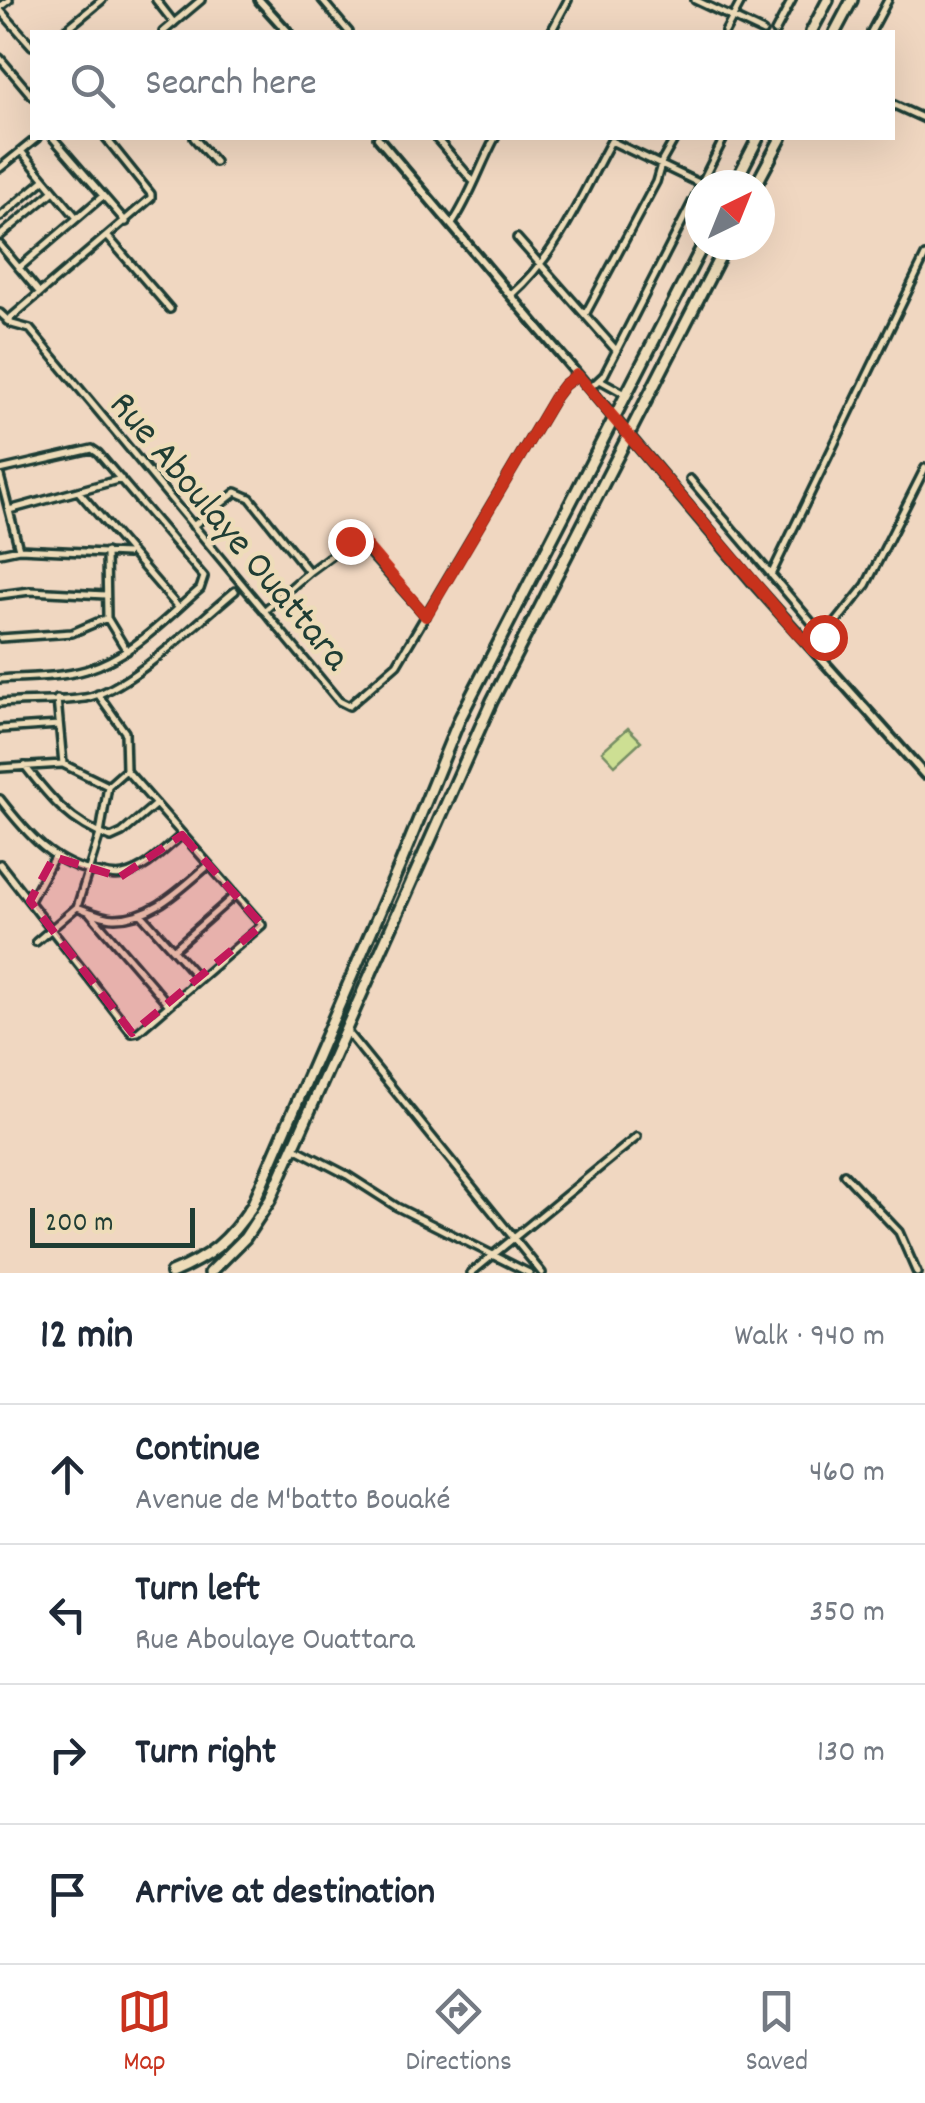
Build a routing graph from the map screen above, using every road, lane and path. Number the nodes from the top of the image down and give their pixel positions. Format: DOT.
graph roads {
  1 [pos="9,0"];
  2 [pos="102,0"];
  3 [pos="156,0"];
  4 [pos="201,0"];
  5 [pos="259,0"];
  6 [pos="322,0"];
  7 [pos="568,0"];
  8 [pos="696,0"];
  9 [pos="742,0"];
  10 [pos="792,0"];
  11 [pos="828,0"];
  12 [pos="852,0"];
  13 [pos="888,0"];
  14 [pos="0,9"];
  15 [pos="731,18"];
  16 [pos="174,23"];
  17 [pos="65,30"];
  18 [pos="165,30"];
  19 [pos="286,30"];
  20 [pos="346,30"];
  21 [pos="552,30"];
  22 [pos="727,30"];
  23 [pos="758,30"];
  24 [pos="776,30"];
  25 [pos="812,30"];
  26 [pos="836,30"];
  27 [pos="873,30"];
  28 [pos="30,44"];
  29 [pos="0,58"];
  30 [pos="30,94"];
  31 [pos="895,105"];
  32 [pos="925,119"];
  33 [pos="35,140"];
  34 [pos="55,140"];
  35 [pos="108,140"];
  36 [pos="196,140"];
  37 [pos="380,140"];
  38 [pos="438,140"];
  39 [pos="494,140"];
  40 [pos="674,140"];
  41 [pos="723,140"];
  42 [pos="757,140"];
  43 [pos="780,140"];
  44 [pos="21,151"];
  45 [pos="214,162"];
  46 [pos="661,165"];
  47 [pos="0,168"];
  48 [pos="708,170"];
  49 [pos="742,170"];
  50 [pos="764,170"];
  51 [pos="685,177"];
  52 [pos="45,180"];
  53 [pos="472,180"];
  54 [pos="54,191"];
  55 [pos="102,196"];
  56 [pos="0,216"];
  57 [pos="685,216"];
  58 [pos="77,218"];
  59 [pos="126,222"];
  60 [pos="452,224"];
  61 [pos="0,236"];
  62 [pos="107,236"];
  63 [pos="517,238"];
  64 [pos="0,245"];
  65 [pos="925,256"];
  66 [pos="695,260"];
  67 [pos="718,260"];
  68 [pos="542,265"];
  69 [pos="19,268"];
  70 [pos="39,292"];
  71 [pos="511,295"];
  72 [pos="170,309"];
  73 [pos="0,313"];
  74 [pos="586,313"];
  75 [pos="7,321"];
  76 [pos="616,350"];
  77 [pos="577,375"];
  78 [pos="600,380"];
  79 [pos="590,390"];
  80 [pos="627,395"];
  81 [pos="614,420"];
  82 [pos="629,436"];
  83 [pos="925,468"];
  84 [pos="0,473"];
  85 [pos="121,479"];
  86 [pos="690,479"];
  87 [pos="78,492"];
  88 [pos="9,510"];
  89 [pos="193,526"];
  90 [pos="19,549"];
  91 [pos="106,552"];
  92 [pos="0,553"];
  93 [pos="129,554"];
  94 [pos="309,572"];
  95 [pos="770,575"];
  96 [pos="235,591"];
  97 [pos="105,594"];
  98 [pos="0,595"];
  99 [pos="178,608"];
  100 [pos="264,610"];
  101 [pos="426,616"];
  102 [pos="107,618"];
  103 [pos="824,637"];
  104 [pos="0,638"];
  105 [pos="814,650"];
  106 [pos="127,651"];
  107 [pos="0,679"];
  108 [pos="98,694"];
  109 [pos="57,700"];
  110 [pos="0,702"];
  111 [pos="59,726"];
  112 [pos="0,729"];
  113 [pos="63,764"];
  114 [pos="25,766"];
  115 [pos="0,768"];
  116 [pos="126,770"];
  117 [pos="925,774"];
  118 [pos="108,786"];
  119 [pos="0,800"];
  120 [pos="156,804"];
  121 [pos="100,834"];
  122 [pos="182,834"];
  123 [pos="54,857"];
  124 [pos="0,864"];
  125 [pos="209,865"];
  126 [pos="88,872"];
  127 [pos="236,895"];
  128 [pos="30,901"];
  129 [pos="76,907"];
  130 [pos="88,911"];
  131 [pos="141,914"];
  132 [pos="52,929"];
  133 [pos="36,942"];
  134 [pos="173,950"];
  135 [pos="199,979"];
  136 [pos="169,1005"];
  137 [pos="345,1030"];
  138 [pos="637,1137"];
  139 [pos="293,1147"];
  140 [pos="844,1174"];
  141 [pos="513,1239"];
  142 [pos="492,1255"];
  143 [pos="209,1256"];
  144 [pos="212,1272"];
  145 [pos="171,1273"];
  146 [pos="471,1273"];
  147 [pos="530,1273"];
  148 [pos="542,1273"];
  149 [pos="917,1273"];
  1 -- 14 [label="street"];
  2 -- 17 [label="street"];
  3 -- 16 [label="street"];
  4 -- 16 [label="street"];
  5 -- 19 [label="street"];
  6 -- 20 [label="street"];
  7 -- 21 [label="street"];
  8 -- 15 [label="street"];
  9 -- 15 [label="street"];
  10 -- 24 [label="street"];
  11 -- 25 [label="highway"];
  12 -- 26 [label="highway"];
  13 -- 27 [label="street"];
  14 -- 28 [label="street"];
  15 -- 22 [label="street"];
  15 -- 23 [label="street"];
  16 -- 18 [label="street"];
  29 -- 30 [label="street"];
  31 -- 32 [label="street"];
  33 -- 44 [label="street"];
  34 -- 55 [label="street"];
  35 -- 59 [label="street"];
  36 -- 45 [label="street"];
  37 -- 60 [label="street"];
  38 -- 53 [label="street"];
  39 -- 53 [label="street"];
  40 -- 46 [label="street"];
  41 -- 48 [label="street"];
  42 -- 49 [label="highway"];
  43 -- 50 [label="highway"];
  44 -- 47 [label="street"];
  44 -- 52 [label="street"];
  46 -- 51 [label="street"];
  46 -- 68 [label="street"];
  46 -- 74 [label="street"];
  52 -- 54 [label="street"];
  52 -- 56 [label="street"];
  53 -- 60 [label="street"];
  54 -- 58 [label="street"];
  54 -- 61 [label="street"];
  55 -- 58 [label="street"];
  55 -- 59 [label="street"];
  57 -- 76 [label="street"];
  58 -- 69 [label="street"];
  59 -- 62 [label="street"];
  60 -- 71 [label="street"];
  62 -- 70 [label="street"];
  62 -- 72 [label="street"];
  63 -- 68 [label="street"];
  64 -- 69 [label="street"];
  65 -- 95 [label="street"];
  66 -- 80 [label="highway"];
  67 -- 82 [label="highway"];
  68 -- 71 [label="street"];
  68 -- 74 [label="street"];
  69 -- 70 [label="street"];
  70 -- 75 [label="street"];
  71 -- 77 [label="street"];
  73 -- 75 [label="street, Rue Aboulaye Ouattara"];
  74 -- 76 [label="street"];
  75 -- 89 [label="street, Rue Aboulaye Ouattara"];
  76 -- 78 [label="street"];
  77 -- 79 [label="street"];
  77 -- 101 [label="street, Rue Aboulaye Ouattara"];
  78 -- 79 [label="street"];
  78 -- 80 [label="street"];
  79 -- 81 [label="street"];
  80 -- 81 [label="highway"];
  81 -- 82 [label="street"];
  81 -- 143 [label="highway"];
  82 -- 105 [label="street"];
  82 -- 137 [label="highway"];
  83 -- 103 [label="street"];
  84 -- 85 [label="street"];
  84 -- 88 [label="street"];
  85 -- 87 [label="street"];
  85 -- 99 [label="street"];
  86 -- 95 [label="street"];
  87 -- 88 [label="street"];
  87 -- 93 [label="street"];
  88 -- 90 [label="street"];
  89 -- 94 [label="street"];
  89 -- 100 [label="street, Rue Aboulaye Ouattara"];
  90 -- 91 [label="street"];
  90 -- 92 [label="street"];
  91 -- 93 [label="street"];
  91 -- 97 [label="street"];
  93 -- 99 [label="street"];
  94 -- 100 [label="street"];
  94 -- 101 [label="street"];
  95 -- 103 [label="street"];
  96 -- 108 [label="street"];
  97 -- 98 [label="street"];
  97 -- 102 [label="street"];
  99 -- 106 [label="street"];
  100 -- 101 [label="street, Rue Aboulaye Ouattara"];
  102 -- 104 [label="street"];
  102 -- 106 [label="street"];
  103 -- 105 [label="street"];
  105 -- 117 [label="street"];
  106 -- 107 [label="street"];
  108 -- 109 [label="street"];
  108 -- 116 [label="street"];
  109 -- 110 [label="street"];
  109 -- 111 [label="street"];
  111 -- 112 [label="street"];
  111 -- 113 [label="street"];
  113 -- 114 [label="street"];
  113 -- 118 [label="street"];
  114 -- 115 [label="street"];
  114 -- 121 [label="street"];
  116 -- 118 [label="street"];
  116 -- 120 [label="street"];
  118 -- 121 [label="street"];
  119 -- 123 [label="street"];
  120 -- 121 [label="street"];
  120 -- 122 [label="street"];
  121 -- 126 [label="street"];
  122 -- 125 [label="street"];
  122 -- 126 [label="street"];
  123 -- 126 [label="street"];
  123 -- 128 [label="street"];
  124 -- 128 [label="street"];
  125 -- 127 [label="street"];
  125 -- 131 [label="street"];
  126 -- 129 [label="street"];
  127 -- 134 [label="street"];
  127 -- 135 [label="street"];
  128 -- 132 [label="street"];
  129 -- 130 [label="street"];
  129 -- 132 [label="street"];
  130 -- 131 [label="street"];
  130 -- 136 [label="street"];
  131 -- 134 [label="street"];
  132 -- 133 [label="street"];
  132 -- 136 [label="street"];
  134 -- 135 [label="street"];
  135 -- 136 [label="street"];
  137 -- 139 [label="highway"];
  137 -- 141 [label="street"];
  138 -- 141 [label="street"];
  139 -- 142 [label="street"];
  139 -- 144 [label="highway"];
  140 -- 149 [label="street"];
  141 -- 142 [label="street"];
  141 -- 148 [label="street"];
  142 -- 146 [label="street"];
  142 -- 147 [label="street"];
  143 -- 144 [label="street"];
  143 -- 145 [label="highway"];
}
